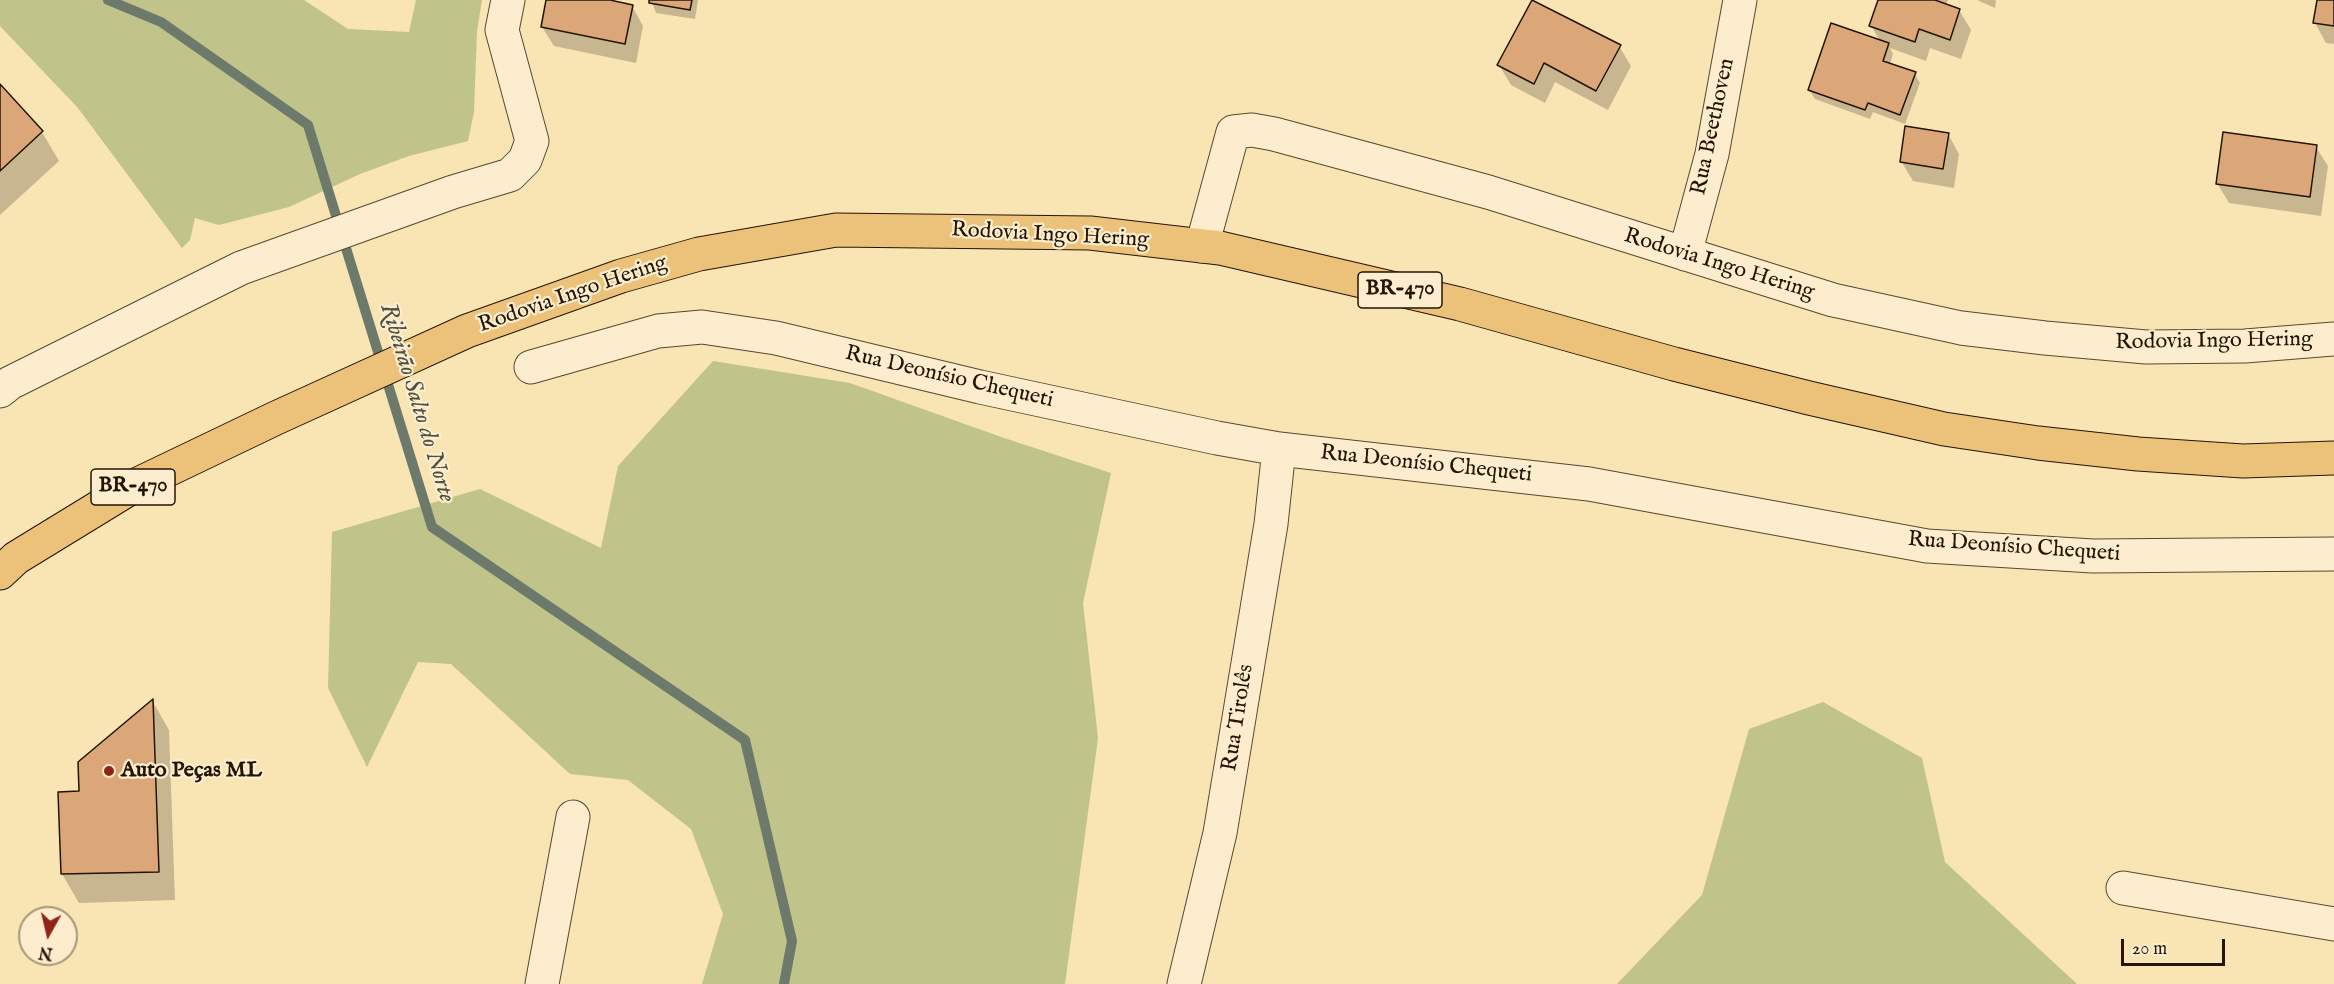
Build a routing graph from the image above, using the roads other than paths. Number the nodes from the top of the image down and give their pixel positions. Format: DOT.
graph roads {
  1 [pos="508,0"];
  2 [pos="1740,0"];
  3 [pos="1202,246"];
  4 [pos="1685,254"];
  5 [pos="2334,339"];
  6 [pos="531,367"];
  7 [pos="0,391"];
  8 [pos="1279,449"];
  9 [pos="2334,458"];
  10 [pos="2334,554"];
  11 [pos="0,573"];
  12 [pos="573,818"];
  13 [pos="2123,888"];
  14 [pos="2334,924"];
  15 [pos="542,984"];
  16 [pos="1184,984"];
  1 -- 7 [label="street"];
  2 -- 4 [label="street, Rua Beethoven"];
  3 -- 4 [label="street, Rodovia Ingo Hering"];
  3 -- 9 [label="highway, Rodovia Ingo Hering / BR-470"];
  3 -- 11 [label="highway, Rodovia Ingo Hering / BR-470"];
  4 -- 5 [label="street, Rodovia Ingo Hering"];
  6 -- 8 [label="street, Rua Deonísio Chequeti"];
  8 -- 10 [label="street, Rua Deonísio Chequeti"];
  8 -- 16 [label="street, Rua Tirolês"];
  12 -- 15 [label="street"];
  13 -- 14 [label="street"];
}
